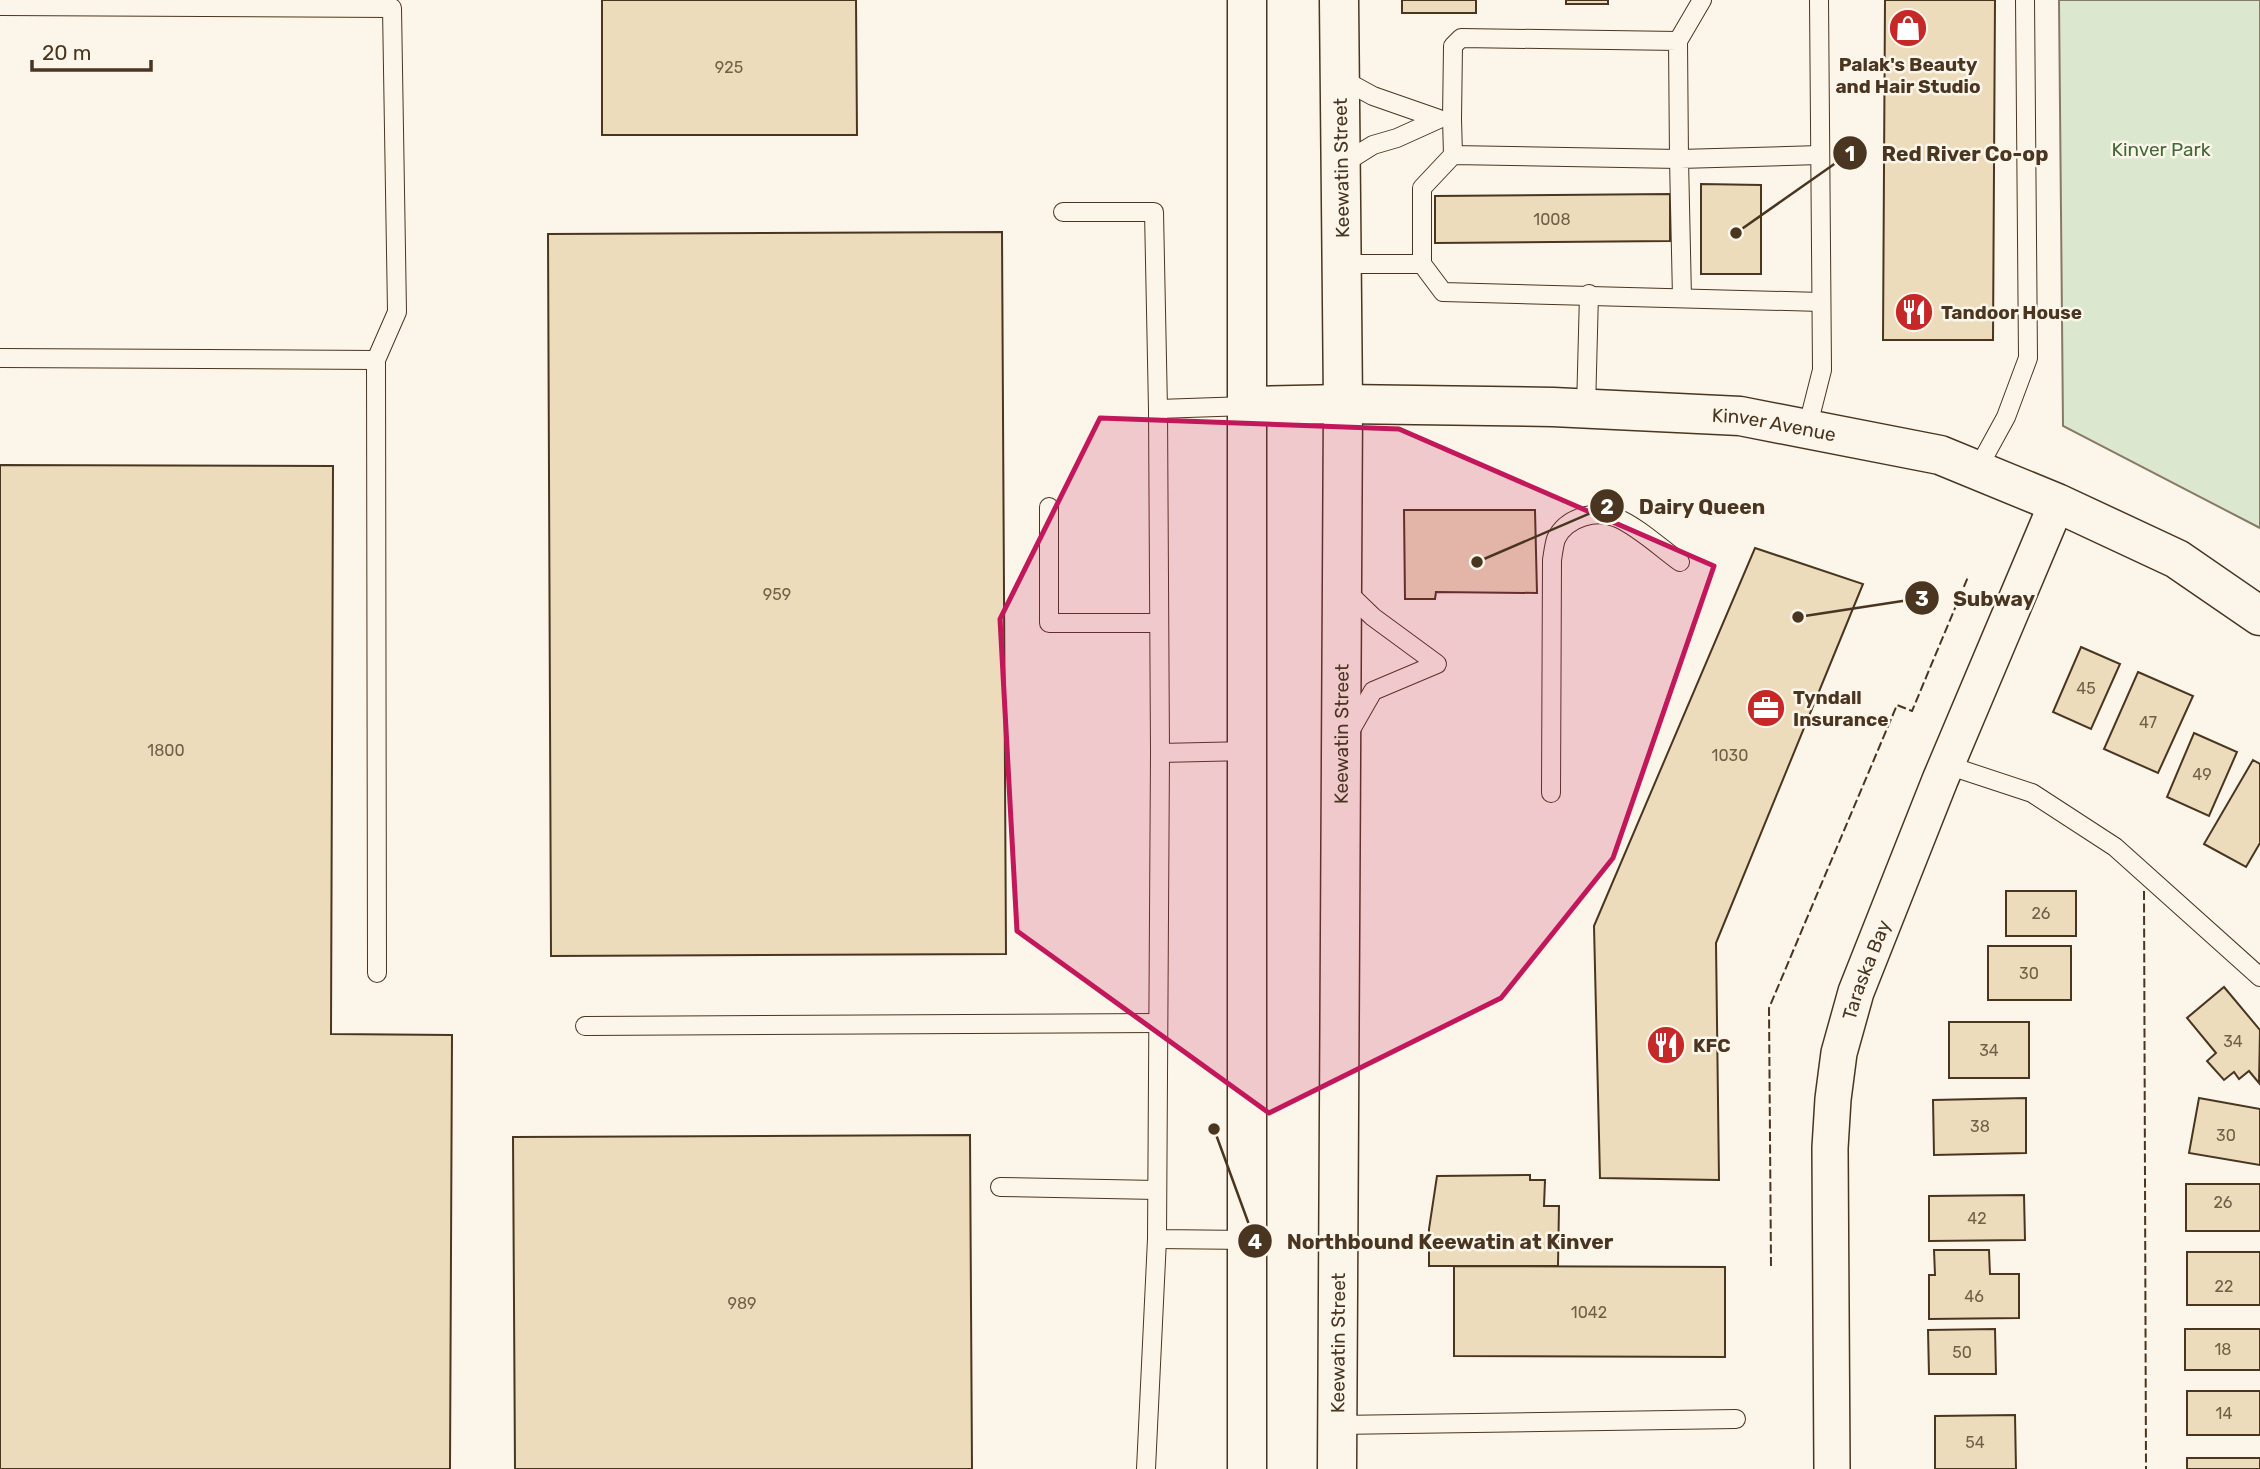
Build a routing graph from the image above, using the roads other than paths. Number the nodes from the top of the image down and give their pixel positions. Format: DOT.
graph roads {
  1 [pos="1247,0"];
  2 [pos="1339,0"];
  3 [pos="1702,0"];
  4 [pos="1819,0"];
  5 [pos="2025,0"];
  6 [pos="0,6"];
  7 [pos="1678,41"];
  8 [pos="1340,78"];
  9 [pos="1445,119"];
  10 [pos="1453,155"];
  11 [pos="1820,155"];
  12 [pos="1679,159"];
  13 [pos="1341,165"];
  14 [pos="1063,212"];
  15 [pos="1342,264"];
  16 [pos="1422,264"];
  17 [pos="1589,294"];
  18 [pos="1682,298"];
  19 [pos="1821,302"];
  20 [pos="0,358"];
  21 [pos="376,360"];
  22 [pos="1343,404"];
  23 [pos="1247,406"];
  24 [pos="1158,409"];
  25 [pos="1586,409"];
  26 [pos="1807,429"];
  27 [pos="1977,470"];
  28 [pos="2057,503"];
  29 [pos="1049,507"];
  30 [pos="1680,562"];
  31 [pos="1342,587"];
  32 [pos="2260,616"];
  33 [pos="1159,623"];
  34 [pos="1342,746"];
  35 [pos="1248,751"];
  36 [pos="1160,753"];
  37 [pos="1947,765"];
  38 [pos="1551,793"];
  39 [pos="377,973"];
  40 [pos="2260,976"];
  41 [pos="1158,1023"];
  42 [pos="585,1026"];
  43 [pos="1000,1187"];
  44 [pos="1157,1190"];
  45 [pos="1157,1239"];
  46 [pos="1248,1240"];
  47 [pos="1737,1419"];
  48 [pos="1341,1455"];
  49 [pos="1146,1469"];
  50 [pos="1247,1469"];
  51 [pos="1832,1469"];
  1 -- 23 [label="main road"];
  2 -- 8 [label="main road, Keewatin Street"];
  3 -- 7 [label="lane"];
  4 -- 11 [label="lane"];
  5 -- 27 [label="lane"];
  6 -- 21 [label="lane"];
  7 -- 9 [label="lane"];
  7 -- 12 [label="lane"];
  8 -- 9 [label="lane"];
  8 -- 13 [label="main road, Keewatin Street"];
  9 -- 10 [label="lane"];
  9 -- 13 [label="lane"];
  10 -- 12 [label="lane"];
  10 -- 16 [label="lane"];
  11 -- 12 [label="lane"];
  11 -- 19 [label="lane"];
  12 -- 18 [label="lane"];
  13 -- 15 [label="main road, Keewatin Street"];
  14 -- 24 [label="lane"];
  15 -- 16 [label="lane"];
  15 -- 22 [label="main road, Keewatin Street"];
  16 -- 17 [label="lane"];
  17 -- 18 [label="lane"];
  17 -- 25 [label="lane"];
  18 -- 19 [label="lane"];
  19 -- 26 [label="lane"];
  20 -- 21 [label="lane"];
  21 -- 39 [label="lane"];
  22 -- 23 [label="main road, Kinver Avenue"];
  22 -- 25 [label="main road, Kinver Avenue"];
  22 -- 31 [label="main road, Keewatin Street"];
  23 -- 24 [label="lane"];
  23 -- 35 [label="main road"];
  24 -- 33 [label="lane"];
  25 -- 26 [label="main road, Kinver Avenue"];
  26 -- 27 [label="main road, Kinver Avenue"];
  27 -- 28 [label="main road, Kinver Avenue"];
  28 -- 32 [label="main road, Kinver Avenue"];
  28 -- 37 [label="street, Taraska Bay"];
  29 -- 33 [label="lane"];
  30 -- 38 [label="lane"];
  31 -- 34 [label="main road, Keewatin Street"];
  31 -- 34 [label="lane"];
  33 -- 36 [label="lane"];
  34 -- 48 [label="main road, Keewatin Street"];
  35 -- 36 [label="lane"];
  35 -- 46 [label="main road"];
  36 -- 41 [label="lane"];
  37 -- 40 [label="lane"];
  37 -- 51 [label="street, Taraska Bay"];
  41 -- 42 [label="lane"];
  41 -- 44 [label="lane"];
  43 -- 44 [label="lane"];
  44 -- 45 [label="lane"];
  45 -- 46 [label="lane"];
  45 -- 49 [label="lane"];
  46 -- 50 [label="main road"];
  47 -- 48 [label="lane"];
}
